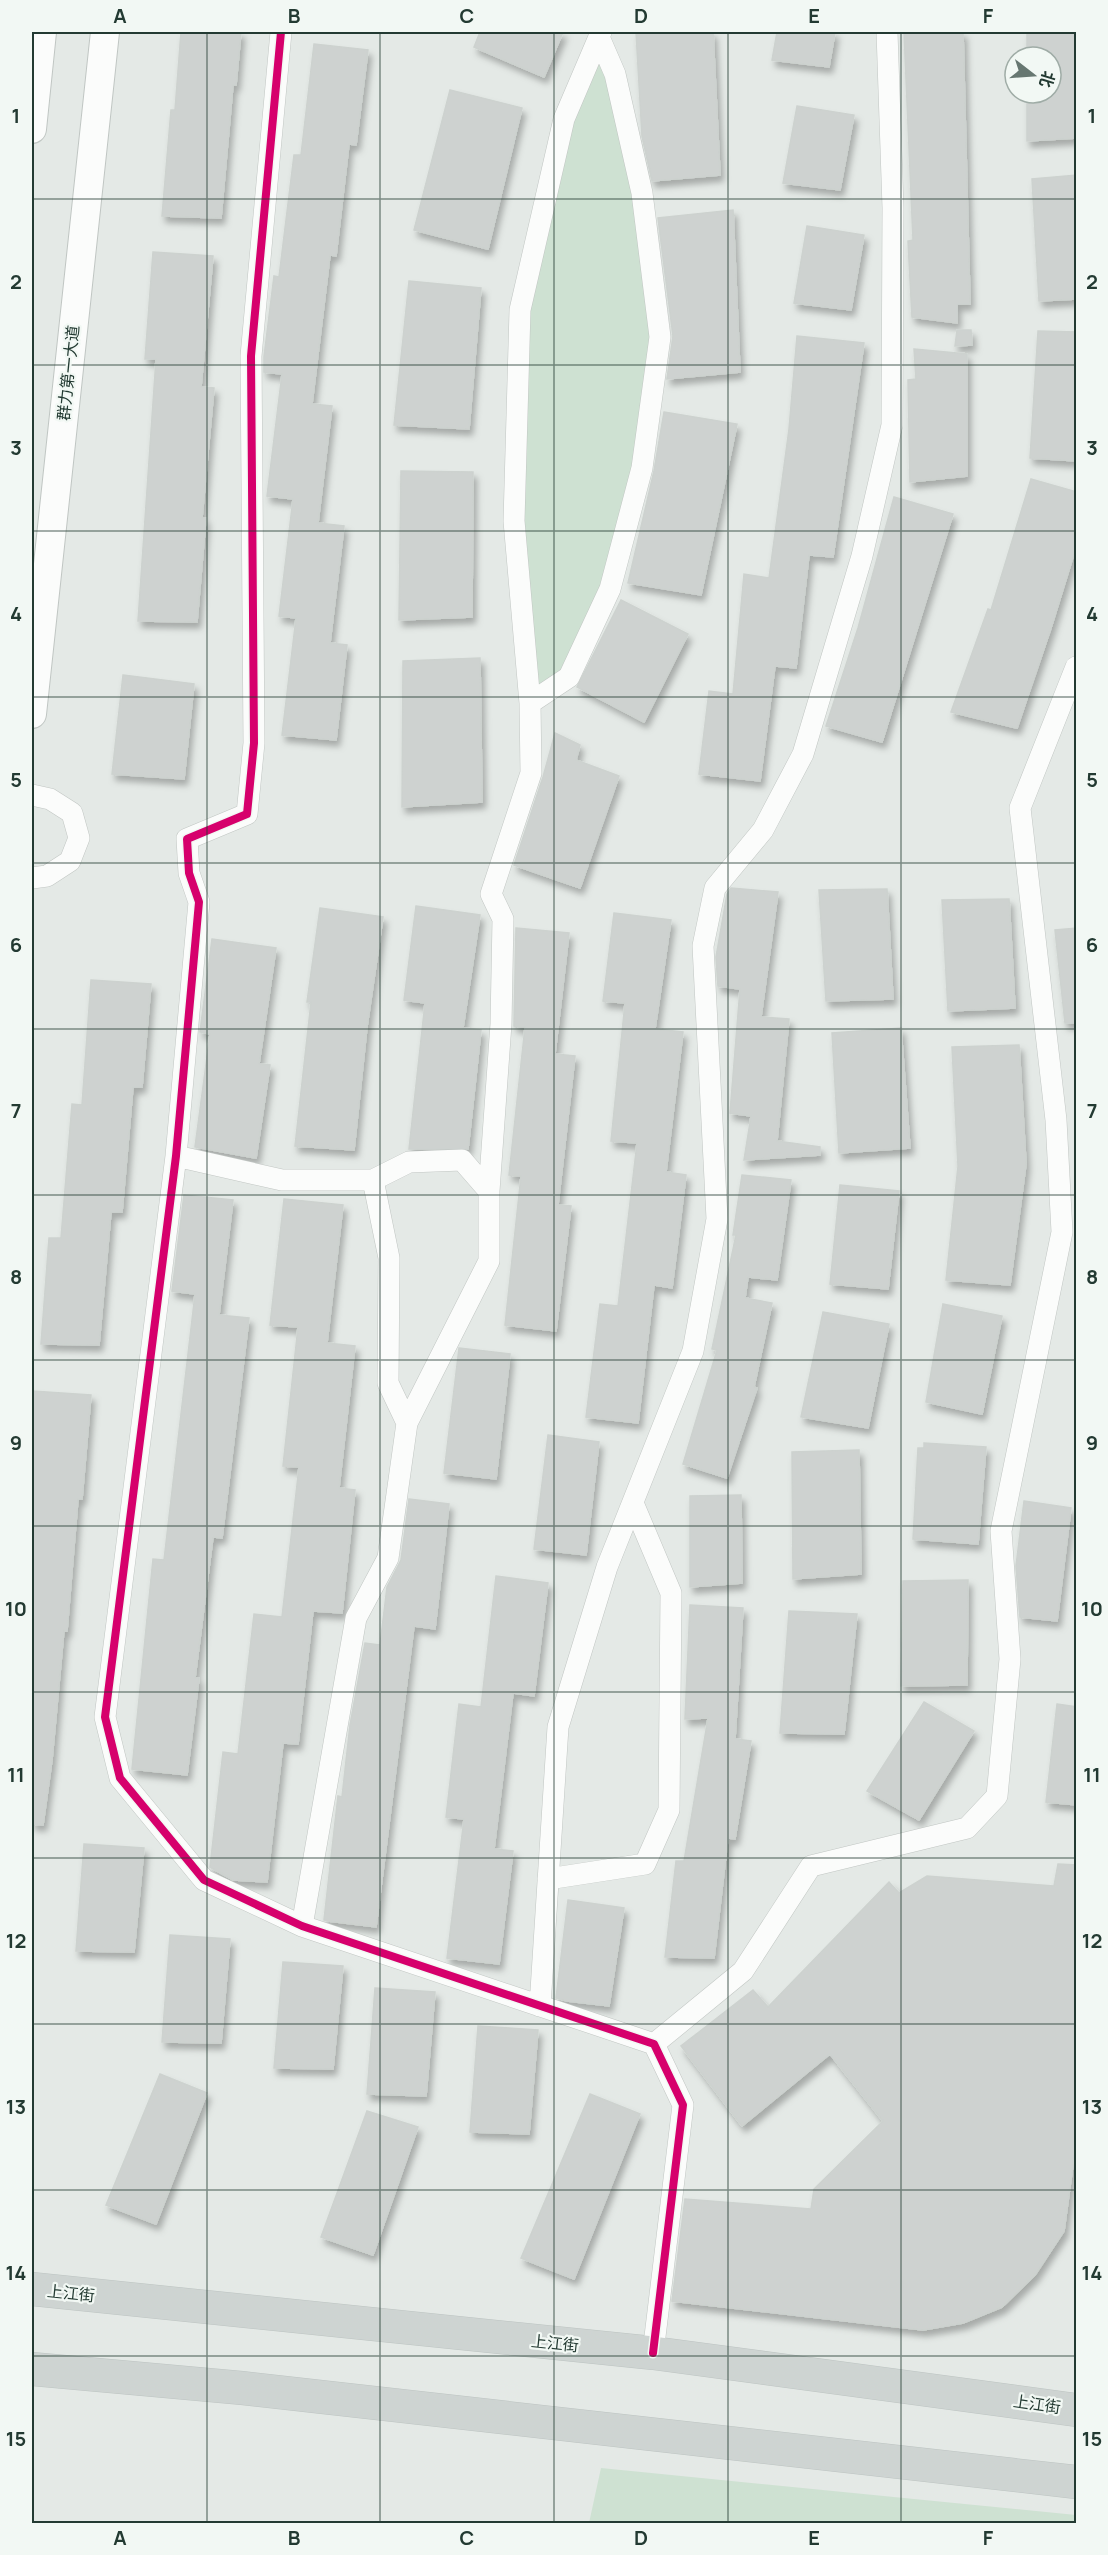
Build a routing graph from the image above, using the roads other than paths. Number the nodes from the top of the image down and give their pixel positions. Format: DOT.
graph roads {
  1 [pos="42,32"];
  2 [pos="105,32"];
  3 [pos="281,32"];
  4 [pos="888,32"];
  5 [pos="600,34"];
  6 [pos="32,129"];
  7 [pos="1077,667"];
  8 [pos="530,703"];
  9 [pos="32,714"];
  10 [pos="32,795"];
  11 [pos="32,878"];
  12 [pos="176,1156"];
  13 [pos="373,1180"];
  14 [pos="489,1191"];
  15 [pos="407,1423"];
  16 [pos="633,1503"];
  17 [pos="548,1879"];
  18 [pos="302,1926"];
  19 [pos="540,2007"];
  20 [pos="654,2044"];
  21 [pos="32,2289"];
  22 [pos="653,2353"];
  23 [pos="32,2369"];
  24 [pos="63,2373"];
  25 [pos="32,2381"];
  26 [pos="1077,2409"];
  27 [pos="1077,2482"];
  1 -- 6 [label="main road"];
  2 -- 9 [label="main road, 群力第一大道"];
  3 -- 12 [label="street"];
  4 -- 16 [label="street"];
  5 -- 8 [label="street"];
  5 -- 8 [label="street"];
  7 -- 20 [label="street"];
  8 -- 14 [label="street"];
  10 -- 11 [label="street"];
  12 -- 13 [label="street"];
  12 -- 18 [label="street"];
  13 -- 14 [label="street"];
  13 -- 15 [label="street"];
  14 -- 15 [label="street"];
  15 -- 18 [label="street"];
  16 -- 17 [label="street"];
  16 -- 17 [label="street"];
  17 -- 19 [label="street"];
  18 -- 19 [label="street"];
  19 -- 20 [label="street"];
  20 -- 22 [label="street"];
  21 -- 22 [label="main road, 上江街"];
  22 -- 26 [label="main road, 上江街"];
  23 -- 24 [label="main road"];
  24 -- 25 [label="main road"];
  24 -- 27 [label="main road"];
}
